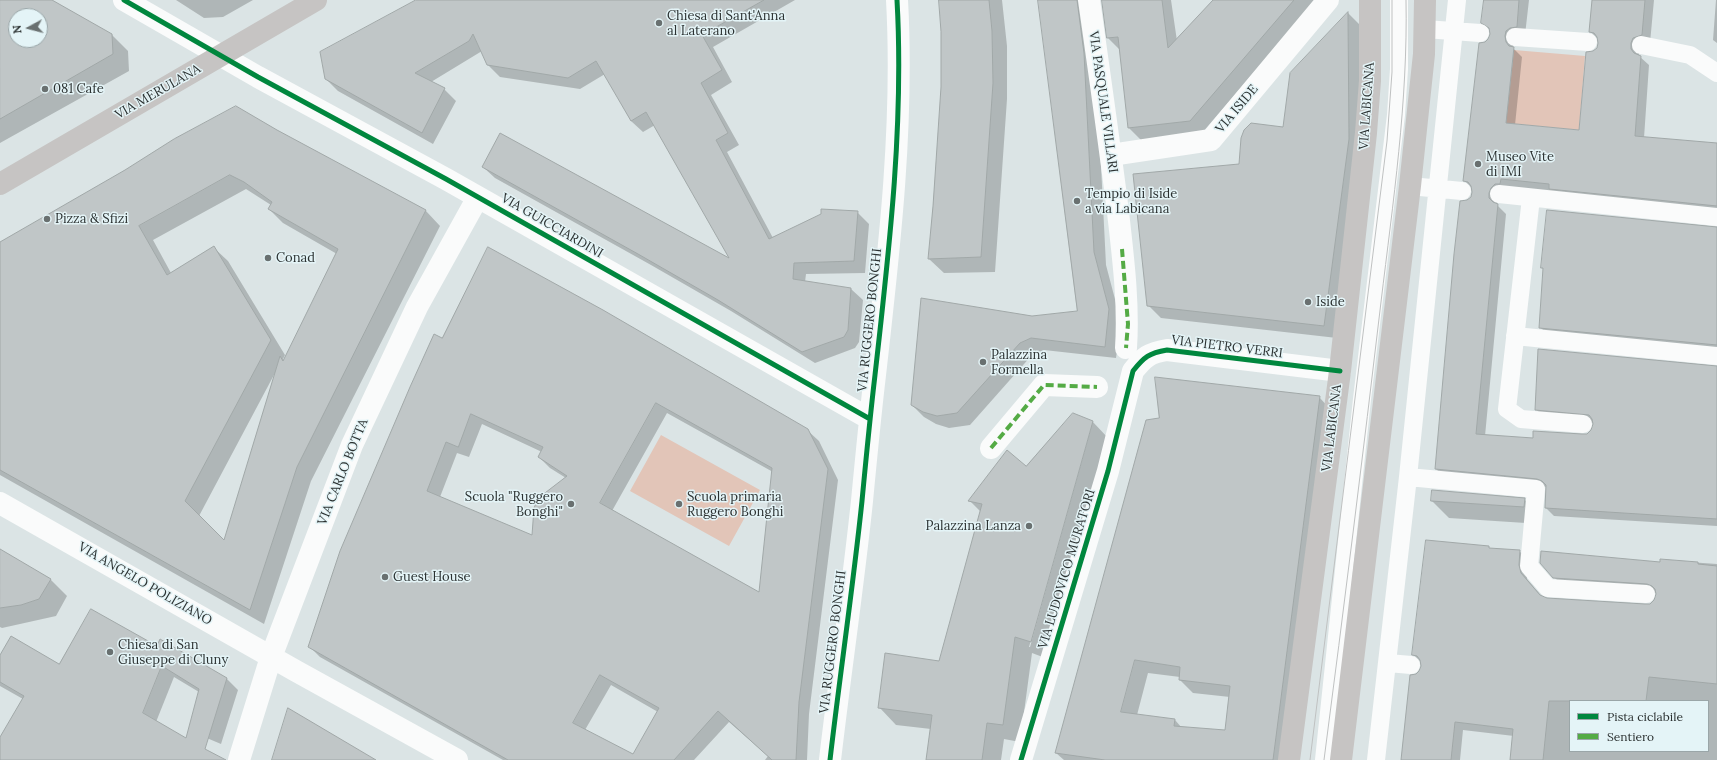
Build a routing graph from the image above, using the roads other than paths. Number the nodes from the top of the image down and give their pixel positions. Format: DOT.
graph roads {
  1 [pos="124,0"];
  2 [pos="316,0"];
  3 [pos="897,0"];
  4 [pos="1089,0"];
  5 [pos="1328,0"];
  6 [pos="1370,0"];
  7 [pos="1399,0"];
  8 [pos="1425,0"];
  9 [pos="1457,0"];
  10 [pos="1425,29"];
  11 [pos="1455,32"];
  12 [pos="1480,33"];
  13 [pos="1516,36"];
  14 [pos="1588,42"];
  15 [pos="1641,45"];
  16 [pos="221,56"];
  17 [pos="1717,73"];
  18 [pos="1111,155"];
  19 [pos="0,184"];
  20 [pos="1410,186"];
  21 [pos="1438,190"];
  22 [pos="1462,191"];
  23 [pos="1499,194"];
  24 [pos="478,197"];
  25 [pos="1531,198"];
  26 [pos="1717,217"];
  27 [pos="1515,336"];
  28 [pos="1126,348"];
  29 [pos="1717,356"];
  30 [pos="1340,371"];
  31 [pos="1129,384"];
  32 [pos="1097,387"];
  33 [pos="870,419"];
  34 [pos="1583,424"];
  35 [pos="991,448"];
  36 [pos="1408,477"];
  37 [pos="0,503"];
  38 [pos="1646,594"];
  39 [pos="271,657"];
  40 [pos="1388,664"];
  41 [pos="1411,665"];
  42 [pos="238,760"];
  43 [pos="457,760"];
  44 [pos="830,760"];
  45 [pos="1021,760"];
  46 [pos="1289,760"];
  47 [pos="1324,760"];
  48 [pos="1341,760"];
  49 [pos="1376,760"];
  1 -- 16 [label="street, VIA GUICCIARDINI"];
  2 -- 16 [label="main road, VIA MERULANA"];
  3 -- 33 [label="street, VIA RUGGERO BONGHI"];
  4 -- 18 [label="street, VIA PASQUALE VILLARI"];
  5 -- 18 [label="street, VIA ISIDE"];
  6 -- 30 [label="main road, VIA LABICANA"];
  7 -- 47 [label="lane, VIA LABICANA"];
  8 -- 10 [label="main road"];
  9 -- 11 [label="lane"];
  10 -- 11 [label="lane"];
  10 -- 20 [label="main road"];
  11 -- 12 [label="lane"];
  11 -- 21 [label="lane"];
  13 -- 14 [label="lane"];
  15 -- 17 [label="lane"];
  16 -- 19 [label="main road, VIA MERULANA"];
  16 -- 24 [label="street, VIA GUICCIARDINI"];
  18 -- 28 [label="street, VIA PASQUALE VILLARI"];
  20 -- 21 [label="lane"];
  20 -- 48 [label="main road"];
  21 -- 22 [label="lane"];
  21 -- 36 [label="lane"];
  23 -- 25 [label="lane"];
  24 -- 33 [label="street, VIA GUICCIARDINI"];
  24 -- 39 [label="street, VIA CARLO BOTTA"];
  25 -- 26 [label="lane"];
  25 -- 27 [label="lane"];
  27 -- 29 [label="lane"];
  27 -- 34 [label="lane"];
  30 -- 31 [label="street, VIA PIETRO VERRI"];
  30 -- 46 [label="main road, VIA LABICANA"];
  31 -- 45 [label="street, VIA LUDOVICO MURATORI"];
  32 -- 35 [label="street"];
  33 -- 44 [label="street, VIA RUGGERO BONGHI"];
  36 -- 38 [label="lane"];
  36 -- 40 [label="lane"];
  37 -- 39 [label="street, VIA ANGELO POLIZIANO"];
  39 -- 42 [label="street, VIA CARLO BOTTA"];
  39 -- 43 [label="street, VIA ANGELO POLIZIANO"];
  40 -- 41 [label="lane"];
  40 -- 49 [label="lane"];
}
